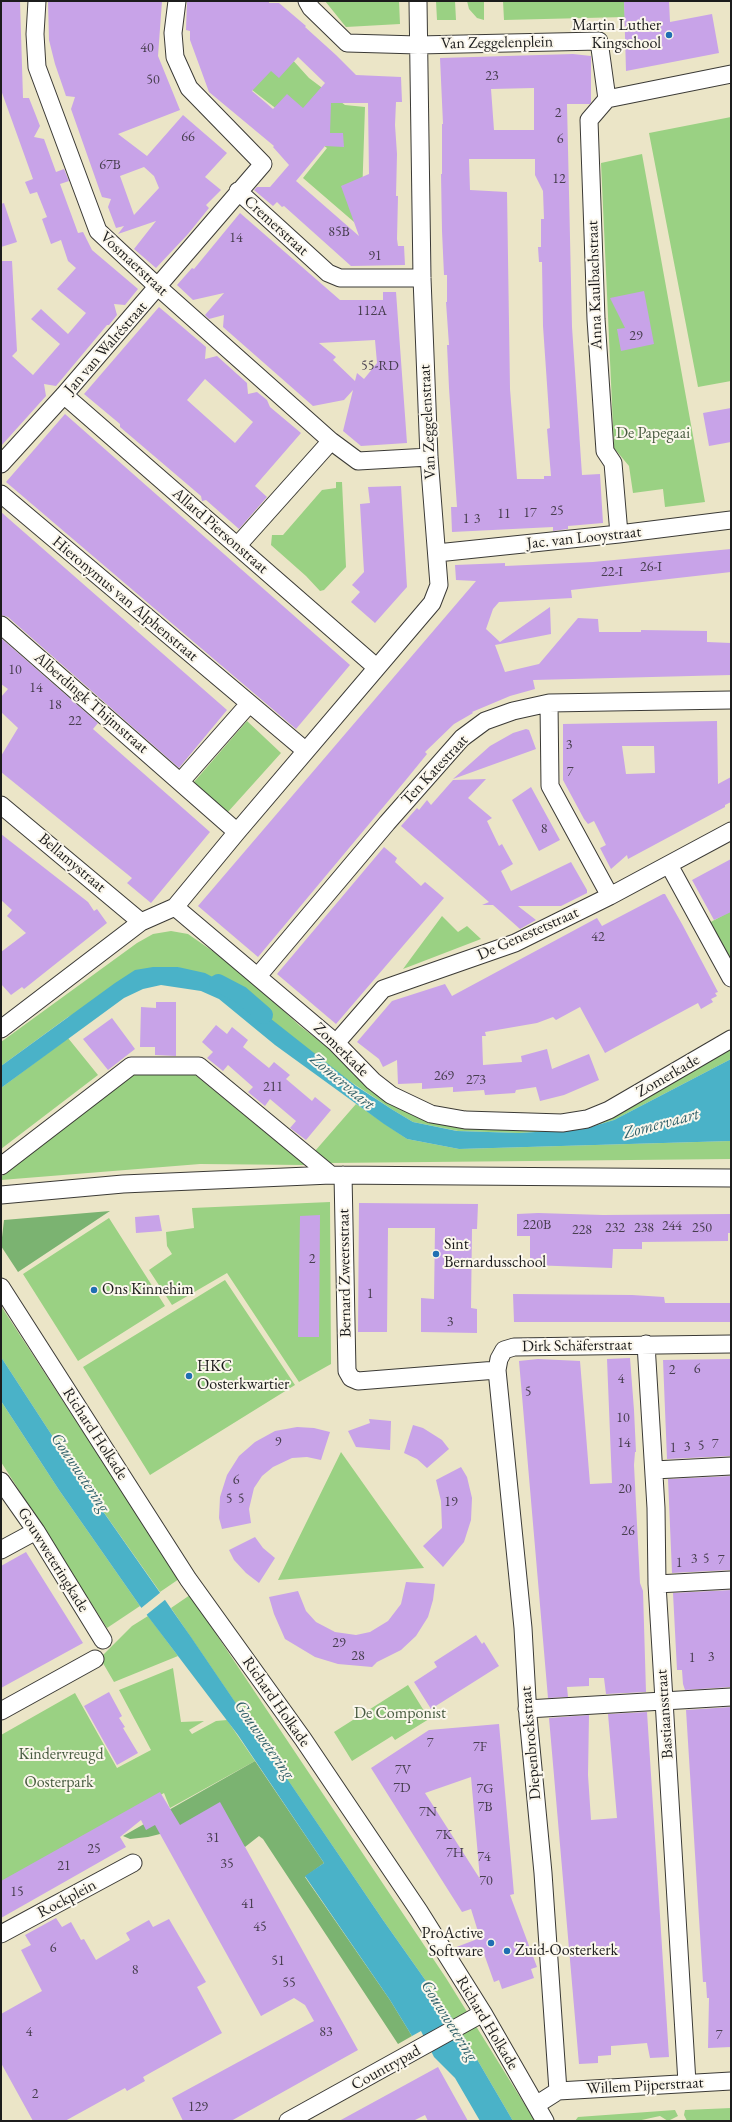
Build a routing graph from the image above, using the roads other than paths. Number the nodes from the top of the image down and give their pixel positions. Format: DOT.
graph roads {
  1 [pos="37,1"];
  2 [pos="177,1"];
  3 [pos="307,1"];
  4 [pos="418,1"];
  5 [pos="418,44"];
  6 [pos="731,74"];
  7 [pos="607,99"];
  8 [pos="238,191"];
  9 [pos="422,278"];
  10 [pos="158,287"];
  11 [pos="64,395"];
  12 [pos="331,441"];
  13 [pos="429,457"];
  14 [pos="1,464"];
  15 [pos="1,494"];
  16 [pos="731,520"];
  17 [pos="619,534"];
  18 [pos="238,545"];
  19 [pos="437,553"];
  20 [pos="1,625"];
  21 [pos="376,667"];
  22 [pos="731,700"];
  23 [pos="550,703"];
  24 [pos="249,704"];
  25 [pos="306,750"];
  26 [pos="181,781"];
  27 [pos="1,805"];
  28 [pos="731,831"];
  29 [pos="237,832"];
  30 [pos="669,865"];
  31 [pos="610,896"];
  32 [pos="176,907"];
  33 [pos="142,922"];
  34 [pos="258,976"];
  35 [pos="731,978"];
  36 [pos="4,1022"];
  37 [pos="731,1039"];
  38 [pos="336,1043"];
  39 [pos="1,1166"];
  40 [pos="337,1175"];
  41 [pos="731,1178"];
  42 [pos="1,1195"];
  43 [pos="1,1287"];
  44 [pos="646,1344"];
  45 [pos="731,1344"];
  46 [pos="497,1370"];
  47 [pos="731,1466"];
  48 [pos="654,1470"];
  49 [pos="1,1481"];
  50 [pos="36,1531"];
  51 [pos="1,1550"];
  52 [pos="731,1580"];
  53 [pos="657,1584"];
  54 [pos="103,1640"];
  55 [pos="95,1659"];
  56 [pos="731,1697"];
  57 [pos="665,1700"];
  58 [pos="527,1709"];
  59 [pos="1,1711"];
  60 [pos="133,1863"];
  61 [pos="1,1934"];
  62 [pos="483,2013"];
  63 [pos="731,2081"];
  64 [pos="687,2083"];
  65 [pos="558,2091"];
  66 [pos="536,2105"];
  67 [pos="288,2121"];
  68 [pos="545,2121"];
  1 -- 10 [label="street, Vosmaerstraat"];
  2 -- 8 [label="street, Cremerstraat"];
  3 -- 5 [label="street, Van Zeggelenplein"];
  4 -- 5 [label="street, Van Zeggelenplein"];
  5 -- 7 [label="street, Van Zeggelenplein"];
  5 -- 9 [label="street, Van Zeggelenstraat"];
  6 -- 7 [label="street"];
  7 -- 17 [label="street, Anna Kaulbachstraat"];
  8 -- 9 [label="street, Cremerstraat"];
  8 -- 10 [label="street, Jan van Walréstraat"];
  9 -- 13 [label="street, Van Zeggelenstraat"];
  10 -- 11 [label="street, Jan van Walréstraat"];
  10 -- 12 [label="street, Vosmaerstraat"];
  11 -- 14 [label="street, Jan van Walréstraat"];
  11 -- 18 [label="street, Allard Piersonstraat"];
  12 -- 13 [label="street, Vosmaerstraat"];
  12 -- 18 [label="street"];
  13 -- 19 [label="street, Van Zeggelenstraat"];
  15 -- 24 [label="street, Hieronymus van Alphenstraat"];
  16 -- 17 [label="street, Jac. van Looystraat"];
  17 -- 19 [label="street, Jac. van Looystraat"];
  18 -- 21 [label="street, Allard Piersonstraat"];
  19 -- 21 [label="street, Van Zeggelenstraat"];
  20 -- 26 [label="street, Alberdingk Thijmstraat"];
  21 -- 25 [label="street, Van Zeggelenstraat"];
  22 -- 23 [label="street, Ten Katestraat"];
  23 -- 31 [label="street"];
  23 -- 34 [label="street, Ten Katestraat"];
  24 -- 25 [label="street"];
  24 -- 26 [label="street"];
  25 -- 29 [label="street, Van Zeggelenstraat"];
  26 -- 29 [label="street"];
  27 -- 33 [label="street, Bellamystraat"];
  28 -- 30 [label="street, De Genestetstraat"];
  29 -- 32 [label="street, Van Zeggelenstraat"];
  30 -- 31 [label="street, De Genestetstraat"];
  30 -- 35 [label="street"];
  31 -- 38 [label="street, De Genestetstraat"];
  32 -- 33 [label="street"];
  32 -- 34 [label="street, Zomerkade"];
  33 -- 36 [label="street"];
  34 -- 38 [label="street, Zomerkade"];
  37 -- 38 [label="street, Zomerkade"];
  39 -- 40 [label="street"];
  40 -- 41 [label="street"];
  40 -- 42 [label="street"];
  40 -- 46 [label="street, Bernard Zweersstraat"];
  43 -- 62 [label="street, Richard Holkade"];
  44 -- 45 [label="street, Dirk Schäferstraat"];
  44 -- 46 [label="street, Dirk Schäferstraat"];
  44 -- 48 [label="street, Bastiaansstraat"];
  46 -- 58 [label="street, Diepenbrockstraat"];
  47 -- 48 [label="street"];
  48 -- 53 [label="street, Bastiaansstraat"];
  49 -- 50 [label="street, Gouwweteringkade"];
  50 -- 51 [label="street"];
  50 -- 54 [label="street, Gouwweteringkade"];
  52 -- 53 [label="street"];
  53 -- 57 [label="street, Bastiaansstraat"];
  55 -- 59 [label="street"];
  56 -- 57 [label="street"];
  57 -- 58 [label="street"];
  57 -- 64 [label="street, Bastiaansstraat"];
  58 -- 65 [label="street, Diepenbrockstraat"];
  60 -- 61 [label="street, Rockplein"];
  62 -- 66 [label="street, Richard Holkade"];
  62 -- 67 [label="street, Countrypad"];
  63 -- 64 [label="street, Willem Pijperstraat"];
  64 -- 65 [label="street, Willem Pijperstraat"];
  65 -- 66 [label="street"];
  66 -- 68 [label="street, Richard Holkade"];
}
